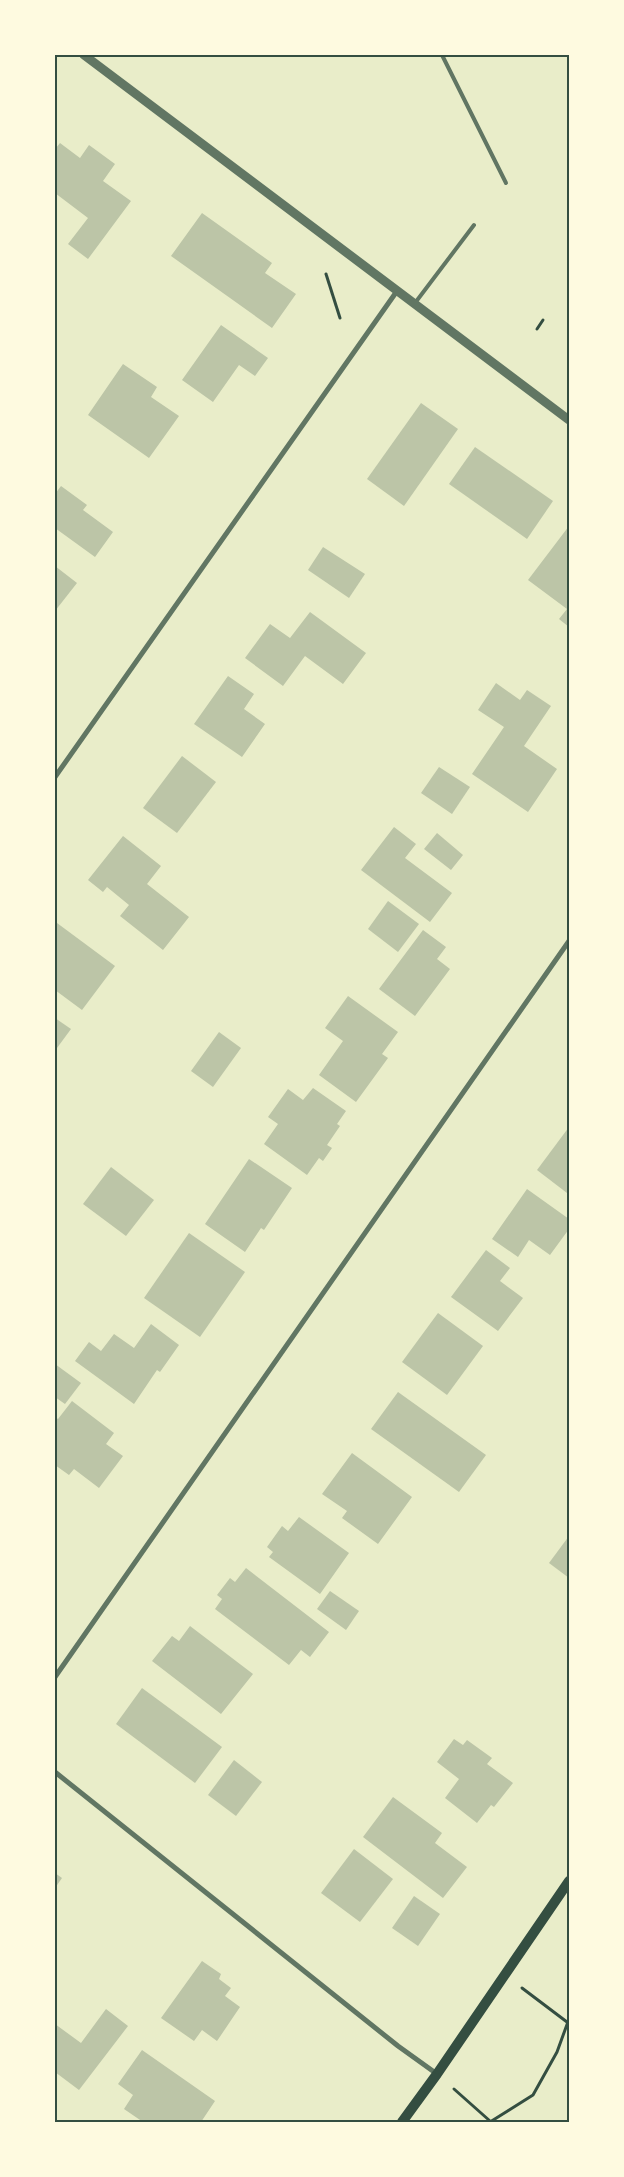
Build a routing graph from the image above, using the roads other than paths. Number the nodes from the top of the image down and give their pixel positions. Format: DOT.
graph roads {
  1 [pos="84,55"];
  2 [pos="442,55"];
  3 [pos="506,183"];
  4 [pos="474,225"];
  5 [pos="397,291"];
  6 [pos="414,305"];
  7 [pos="569,420"];
  8 [pos="55,777"];
  9 [pos="569,941"];
  10 [pos="55,1677"];
  11 [pos="55,1772"];
  12 [pos="569,1881"];
  13 [pos="437,2074"];
  14 [pos="402,2122"];
  1 -- 5 [label="street"];
  2 -- 3 [label="lane"];
  4 -- 6 [label="lane"];
  5 -- 6 [label="street"];
  5 -- 8 [label="street"];
  6 -- 7 [label="street"];
  9 -- 10 [label="street"];
  11 -- 13 [label="street"];
  12 -- 13 [label="main road"];
  13 -- 14 [label="main road"];
}
